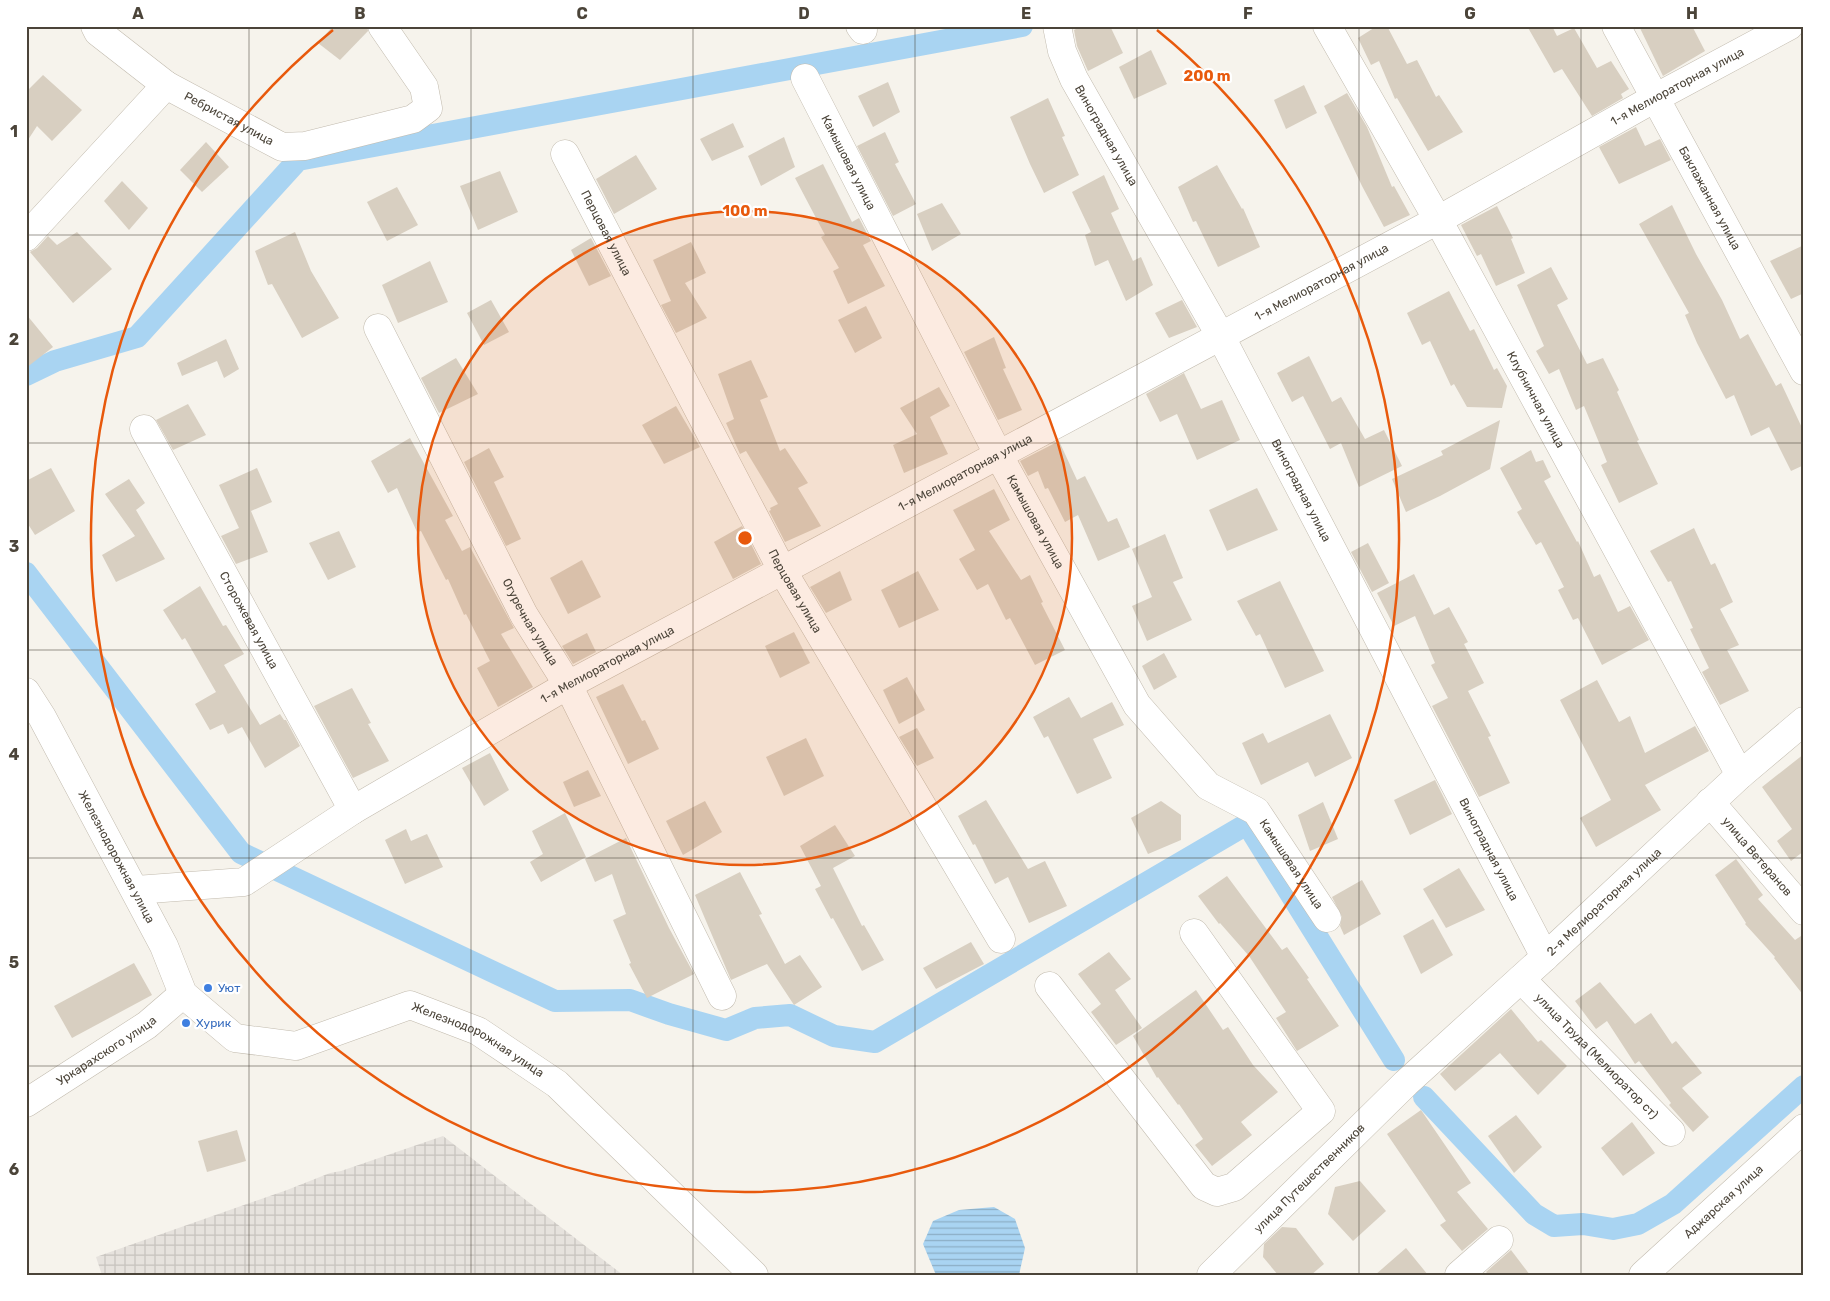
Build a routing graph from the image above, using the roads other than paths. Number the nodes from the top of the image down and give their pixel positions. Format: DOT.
graph roads {
  1 [pos="96,26"];
  2 [pos="382,26"];
  3 [pos="1327,26"];
  4 [pos="1616,26"];
  5 [pos="1789,26"];
  6 [pos="1060,39"];
  7 [pos="805,78"];
  8 [pos="166,84"];
  9 [pos="1655,98"];
  10 [pos="564,154"];
  11 [pos="1438,220"];
  12 [pos="26,237"];
  13 [pos="378,328"];
  14 [pos="1220,335"];
  15 [pos="1804,370"];
  16 [pos="144,429"];
  17 [pos="999,456"];
  18 [pos="782,570"];
  19 [pos="568,685"];
  20 [pos="26,692"];
  21 [pos="1804,721"];
  22 [pos="1740,776"];
  23 [pos="1710,802"];
  24 [pos="354,810"];
  25 [pos="136,890"];
  26 [pos="1804,911"];
  27 [pos="1327,918"];
  28 [pos="1194,933"];
  29 [pos="1001,939"];
  30 [pos="1545,957"];
  31 [pos="1521,979"];
  32 [pos="1050,986"];
  33 [pos="183,994"];
  34 [pos="722,996"];
  35 [pos="1406,1083"];
  36 [pos="26,1103"];
  37 [pos="1321,1111"];
  38 [pos="1804,1128"];
  39 [pos="1671,1132"];
  40 [pos="1345,1142"];
  41 [pos="1499,1240"];
  42 [pos="754,1275"];
  43 [pos="1211,1275"];
  44 [pos="1459,1275"];
  45 [pos="1643,1275"];
  1 -- 8 [label="street"];
  2 -- 8 [label="street, Ребристая улица"];
  3 -- 11 [label="street, Клубничная улица"];
  4 -- 9 [label="street, Баклажанная улица"];
  5 -- 9 [label="street, 1-я Мелиораторная улица"];
  6 -- 14 [label="street, Виноградная улица"];
  7 -- 17 [label="street, Камышовая улица"];
  8 -- 12 [label="street"];
  9 -- 11 [label="street, 1-я Мелиораторная улица"];
  9 -- 15 [label="street, Баклажанная улица"];
  10 -- 18 [label="street, Перцовая улица"];
  11 -- 14 [label="street, 1-я Мелиораторная улица"];
  11 -- 22 [label="street, Клубничная улица"];
  13 -- 19 [label="street, Огуречная улица"];
  14 -- 17 [label="street, 1-я Мелиораторная улица"];
  14 -- 30 [label="street, Виноградная улица"];
  16 -- 24 [label="street, Сторожевая улица"];
  17 -- 18 [label="street, 1-я Мелиораторная улица"];
  17 -- 27 [label="street, Камышовая улица"];
  18 -- 19 [label="street, 1-я Мелиораторная улица"];
  18 -- 29 [label="street, Перцовая улица"];
  19 -- 24 [label="street, 1-я Мелиораторная улица"];
  19 -- 34 [label="street, Огуречная улица"];
  20 -- 25 [label="street, Железнодорожная улица"];
  21 -- 22 [label="street, 2-я Мелиораторная улица"];
  22 -- 23 [label="street, 2-я Мелиораторная улица"];
  23 -- 26 [label="street, улица Ветеранов"];
  23 -- 30 [label="street, 2-я Мелиораторная улица"];
  24 -- 25 [label="street, 1-я Мелиораторная улица"];
  25 -- 33 [label="street, Железнодорожная улица"];
  28 -- 37 [label="street"];
  30 -- 31 [label="street, 2-я Мелиораторная улица"];
  31 -- 35 [label="street, 2-я Мелиораторная улица"];
  31 -- 39 [label="street, улица Труда (Мелиоратор ст)"];
  32 -- 37 [label="street"];
  33 -- 36 [label="street, Уркарахского улица"];
  33 -- 42 [label="street, Железнодорожная улица"];
  35 -- 40 [label="street, улица Путешественников"];
  37 -- 40 [label="street"];
  38 -- 45 [label="street, Аджарская улица"];
  40 -- 43 [label="street, улица Путешественников"];
  41 -- 44 [label="street"];
}
